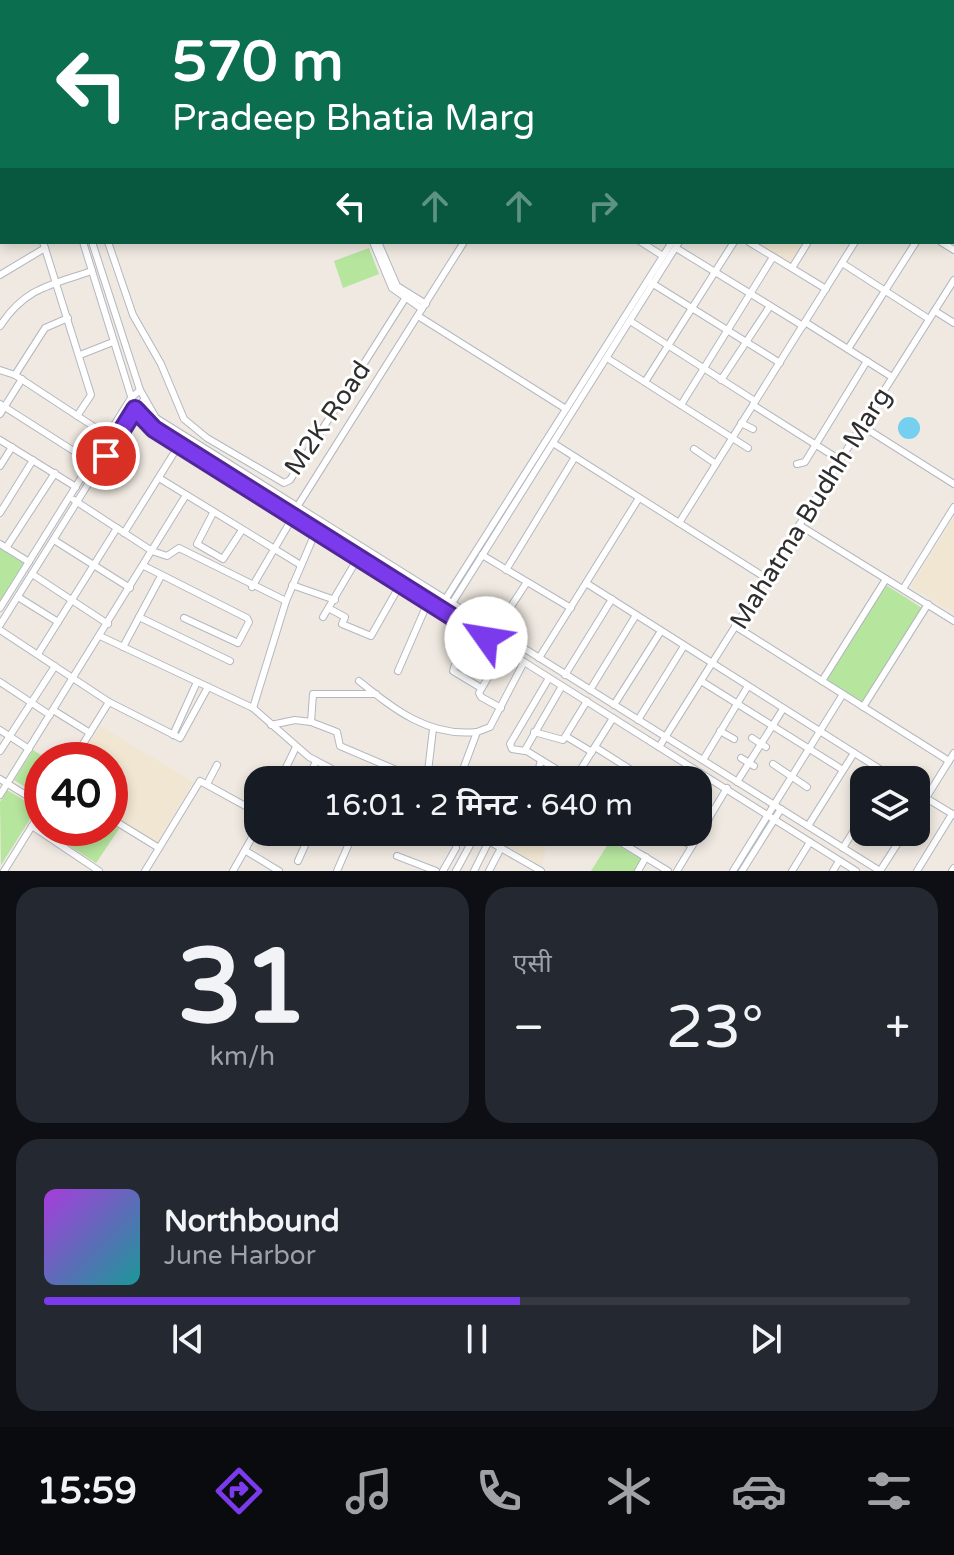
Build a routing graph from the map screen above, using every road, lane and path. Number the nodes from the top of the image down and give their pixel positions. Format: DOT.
graph roads {
  1 [pos="84,244"];
  2 [pos="93,244"];
  3 [pos="109,244"];
  4 [pos="377,244"];
  5 [pos="463,244"];
  6 [pos="644,244"];
  7 [pos="676,244"];
  8 [pos="733,244"];
  9 [pos="752,244"];
  10 [pos="807,244"];
  11 [pos="854,244"];
  12 [pos="915,244"];
  13 [pos="44,245"];
  14 [pos="663,256"];
  15 [pos="773,257"];
  16 [pos="842,263"];
  17 [pos="101,268"];
  18 [pos="115,268"];
  19 [pos="792,268"];
  20 [pos="92,271"];
  21 [pos="715,272"];
  22 [pos="0,275"];
  23 [pos="954,280"];
  24 [pos="650,282"];
  25 [pos="57,283"];
  26 [pos="826,289"];
  27 [pos="885,291"];
  28 [pos="750,294"];
  29 [pos="407,296"];
  30 [pos="770,306"];
  31 [pos="692,308"];
  32 [pos="422,310"];
  33 [pos="935,311"];
  34 [pos="3,315"];
  35 [pos="68,318"];
  36 [pos="929,319"];
  37 [pos="630,321"];
  38 [pos="954,323"];
  39 [pos="804,324"];
  40 [pos="0,326"];
  41 [pos="728,330"];
  42 [pos="113,342"];
  43 [pos="747,342"];
  44 [pos="669,346"];
  45 [pos="848,349"];
  46 [pos="80,355"];
  47 [pos="607,358"];
  48 [pos="867,361"];
  49 [pos="780,363"];
  50 [pos="704,368"];
  51 [pos="0,370"];
  52 [pos="18,377"];
  53 [pos="892,377"];
  54 [pos="721,380"];
  55 [pos="645,382"];
  56 [pos="140,390"];
  57 [pos="131,398"];
  58 [pos="144,400"];
  59 [pos="754,403"];
  60 [pos="681,405"];
  61 [pos="2,406"];
  62 [pos="135,409"];
  63 [pos="566,409"];
  64 [pos="0,414"];
  65 [pos="77,416"];
  66 [pos="741,423"];
  67 [pos="191,426"];
  68 [pos="862,426"];
  69 [pos="753,429"];
  70 [pos="184,435"];
  71 [pos="108,436"];
  72 [pos="732,438"];
  73 [pos="0,440"];
  74 [pos="550,441"];
  75 [pos="815,444"];
  76 [pos="179,445"];
  77 [pos="12,447"];
  78 [pos="748,448"];
  79 [pos="694,449"];
  80 [pos="575,457"];
  81 [pos="33,460"];
  82 [pos="840,460"];
  83 [pos="91,462"];
  84 [pos="716,464"];
  85 [pos="797,464"];
  86 [pos="0,466"];
  87 [pos="55,473"];
  88 [pos="159,478"];
  89 [pos="954,484"];
  90 [pos="76,487"];
  91 [pos="186,495"];
  92 [pos="69,497"];
  93 [pos="639,498"];
  94 [pos="77,502"];
  95 [pos="297,507"];
  96 [pos="954,507"];
  97 [pos="0,513"];
  98 [pos="213,513"];
  99 [pos="293,517"];
  100 [pos="679,523"];
  101 [pos="799,525"];
  102 [pos="117,528"];
  103 [pos="242,530"];
  104 [pos="316,531"];
  105 [pos="124,533"];
  106 [pos="54,540"];
  107 [pos="3,546"];
  108 [pos="274,550"];
  109 [pos="152,551"];
  110 [pos="482,555"];
  111 [pos="358,558"];
  112 [pos="29,562"];
  113 [pos="299,564"];
  114 [pos="94,565"];
  115 [pos="144,566"];
  116 [pos="506,570"];
  117 [pos="32,574"];
  118 [pos="161,576"];
  119 [pos="766,578"];
  120 [pos="886,579"];
  121 [pos="527,582"];
  122 [pos="586,583"];
  123 [pos="292,585"];
  124 [pos="400,585"];
  125 [pos="252,587"];
  126 [pos="130,588"];
  127 [pos="903,589"];
  128 [pos="18,597"];
  129 [pos="612,599"];
  130 [pos="71,600"];
  131 [pos="335,600"];
  132 [pos="286,601"];
  133 [pos="428,602"];
  134 [pos="448,602"];
  135 [pos="928,604"];
  136 [pos="0,608"];
  137 [pos="571,608"];
  138 [pos="330,609"];
  139 [pos="442,611"];
  140 [pos="636,615"];
  141 [pos="139,617"];
  142 [pos="323,617"];
  143 [pos="184,618"];
  144 [pos="954,621"];
  145 [pos="58,622"];
  146 [pos="108,624"];
  147 [pos="735,626"];
  148 [pos="468,627"];
  149 [pos="0,628"];
  150 [pos="495,631"];
  151 [pos="661,631"];
  152 [pos="100,636"];
  153 [pos="684,646"];
  154 [pos="123,647"];
  155 [pos="504,650"];
  156 [pos="38,654"];
  157 [pos="539,658"];
  158 [pos="230,661"];
  159 [pos="524,662"];
  160 [pos="712,664"];
  161 [pos="55,666"];
  162 [pos="398,671"];
  163 [pos="565,675"];
  164 [pos="74,678"];
  165 [pos="549,678"];
  166 [pos="359,681"];
  167 [pos="701,681"];
  168 [pos="822,681"];
  169 [pos="0,682"];
  170 [pos="197,682"];
  171 [pos="562,686"];
  172 [pos="748,686"];
  173 [pos="208,687"];
  174 [pos="481,688"];
  175 [pos="590,690"];
  176 [pos="376,694"];
  177 [pos="843,694"];
  178 [pos="587,701"];
  179 [pos="109,702"];
  180 [pos="31,703"];
  181 [pos="737,704"];
  182 [pos="614,705"];
  183 [pos="863,707"];
  184 [pos="253,708"];
  185 [pos="501,708"];
  186 [pos="783,709"];
  187 [pos="52,713"];
  188 [pos="613,718"];
  189 [pos="638,720"];
  190 [pos="311,722"];
  191 [pos="270,725"];
  192 [pos="771,726"];
  193 [pos="433,729"];
  194 [pos="0,730"];
  195 [pos="720,731"];
  196 [pos="819,731"];
  197 [pos="477,732"];
  198 [pos="534,732"];
  199 [pos="90,733"];
  200 [pos="173,735"];
  201 [pos="10,736"];
  202 [pos="567,737"];
  203 [pos="665,737"];
  204 [pos="752,738"];
  205 [pos="734,739"];
  206 [pos="33,742"];
  207 [pos="84,742"];
  208 [pos="24,746"];
  209 [pos="764,746"];
  210 [pos="296,747"];
  211 [pos="659,747"];
  212 [pos="808,748"];
  213 [pos="593,750"];
  214 [pos="0,751"];
  215 [pos="525,751"];
  216 [pos="854,753"];
  217 [pos="954,753"];
  218 [pos="24,757"];
  219 [pos="741,758"];
  220 [pos="541,760"];
  221 [pos="703,760"];
  222 [pos="316,761"];
  223 [pos="949,761"];
  224 [pos="751,764"];
  225 [pos="773,764"];
  226 [pos="217,765"];
  227 [pos="287,766"];
  228 [pos="314,766"];
  229 [pos="326,766"];
  230 [pos="387,766"];
  231 [pos="429,766"];
  232 [pos="464,766"];
  233 [pos="540,766"];
  234 [pos="552,766"];
  235 [pos="583,766"];
  236 [pos="622,766"];
  237 [pos="872,766"];
  238 [pos="843,770"];
  239 [pos="790,776"];
  240 [pos="0,779"];
  241 [pos="737,782"];
  242 [pos="7,783"];
  243 [pos="207,784"];
  244 [pos="807,787"];
  245 [pos="727,788"];
  246 [pos="930,792"];
  247 [pos="0,795"];
  248 [pos="24,795"];
  249 [pos="930,801"];
  250 [pos="772,803"];
  251 [pos="244,805"];
  252 [pos="781,809"];
  253 [pos="712,814"];
  254 [pos="766,814"];
  255 [pos="953,815"];
  256 [pos="774,819"];
  257 [pos="808,826"];
  258 [pos="128,829"];
  259 [pos="850,837"];
  260 [pos="24,839"];
  261 [pos="810,842"];
  262 [pos="60,846"];
  263 [pos="248,846"];
  264 [pos="305,846"];
  265 [pos="348,846"];
  266 [pos="468,846"];
  267 [pos="486,846"];
  268 [pos="498,846"];
  269 [pos="628,846"];
  270 [pos="692,846"];
  271 [pos="896,846"];
  272 [pos="159,848"];
  273 [pos="456,848"];
  274 [pos="501,848"];
  275 [pos="843,848"];
  276 [pos="246,851"];
  277 [pos="397,856"];
  278 [pos="646,857"];
  279 [pos="298,861"];
  280 [pos="839,861"];
  281 [pos="426,869"];
  282 [pos="93,870"];
  283 [pos="538,870"];
  284 [pos="4,871"];
  285 [pos="145,871"];
  286 [pos="233,871"];
  287 [pos="279,871"];
  288 [pos="337,871"];
  289 [pos="436,871"];
  290 [pos="443,871"];
  291 [pos="456,871"];
  292 [pos="474,871"];
  293 [pos="489,871"];
  294 [pos="638,871"];
  295 [pos="668,871"];
  296 [pos="677,871"];
  297 [pos="733,871"];
  298 [pos="742,871"];
  299 [pos="792,871"];
  300 [pos="833,871"];
  301 [pos="856,871"];
  302 [pos="880,871"];
  303 [pos="917,871"];
  1 -- 20 [label="street"];
  2 -- 17 [label="street"];
  3 -- 18 [label="street"];
  4 -- 29 [label="street"];
  5 -- 32 [label="street"];
  6 -- 14 [label="street"];
  7 -- 14 [label="street"];
  7 -- 21 [label="street"];
  7 -- 24 [label="street"];
  8 -- 21 [label="street"];
  9 -- 15 [label="street"];
  10 -- 19 [label="street"];
  11 -- 16 [label="street"];
  12 -- 27 [label="street"];
  13 -- 22 [label="street"];
  13 -- 25 [label="street"];
  14 -- 24 [label="street"];
  15 -- 19 [label="street"];
  15 -- 28 [label="street"];
  16 -- 26 [label="street"];
  16 -- 27 [label="street"];
  17 -- 18 [label="street"];
  17 -- 56 [label="street"];
  18 -- 67 [label="street"];
  19 -- 26 [label="street"];
  20 -- 25 [label="street"];
  20 -- 42 [label="street"];
  21 -- 28 [label="street"];
  21 -- 31 [label="street"];
  23 -- 33 [label="street, Mahatma Budhh Marg"];
  24 -- 31 [label="street"];
  24 -- 37 [label="street"];
  24 -- 63 [label="street"];
  25 -- 34 [label="street"];
  25 -- 35 [label="street"];
  26 -- 39 [label="street"];
  27 -- 36 [label="street"];
  27 -- 45 [label="street"];
  28 -- 30 [label="street"];
  28 -- 41 [label="street"];
  29 -- 32 [label="street"];
  29 -- 67 [label="street, M2K Road"];
  30 -- 39 [label="street"];
  30 -- 43 [label="street"];
  31 -- 41 [label="street"];
  31 -- 44 [label="street"];
  32 -- 63 [label="street"];
  32 -- 95 [label="street"];
  33 -- 36 [label="street, Mahatma Budhh Marg"];
  33 -- 38 [label="street"];
  34 -- 40 [label="street"];
  35 -- 46 [label="street"];
  35 -- 52 [label="street"];
  36 -- 53 [label="street, Mahatma Budhh Marg"];
  37 -- 44 [label="street"];
  37 -- 47 [label="street"];
  39 -- 45 [label="street"];
  39 -- 49 [label="street"];
  41 -- 43 [label="street"];
  41 -- 50 [label="street"];
  42 -- 46 [label="street"];
  42 -- 57 [label="street"];
  43 -- 49 [label="street"];
  43 -- 54 [label="street"];
  44 -- 50 [label="street"];
  44 -- 55 [label="street"];
  45 -- 48 [label="street"];
  46 -- 65 [label="street"];
  47 -- 55 [label="street"];
  47 -- 74 [label="street"];
  48 -- 53 [label="street"];
  48 -- 75 [label="street"];
  49 -- 59 [label="street"];
  50 -- 54 [label="street"];
  50 -- 60 [label="street"];
  51 -- 52 [label="street"];
  52 -- 61 [label="street"];
  52 -- 65 [label="street"];
  53 -- 68 [label="street, Mahatma Budhh Marg"];
  54 -- 59 [label="street"];
  55 -- 60 [label="street"];
  56 -- 57 [label="street"];
  56 -- 58 [label="street"];
  57 -- 62 [label="street"];
  57 -- 71 [label="street"];
  58 -- 62 [label="street"];
  58 -- 70 [label="street"];
  59 -- 66 [label="street"];
  59 -- 75 [label="street"];
  60 -- 72 [label="street"];
  61 -- 64 [label="street"];
  61 -- 83 [label="street"];
  62 -- 76 [label="street"];
  62 -- 94 [label="street"];
  63 -- 74 [label="street"];
  65 -- 71 [label="street"];
  66 -- 69 [label="street"];
  66 -- 72 [label="street"];
  67 -- 70 [label="street"];
  68 -- 82 [label="street, Mahatma Budhh Marg"];
  68 -- 89 [label="street"];
  70 -- 95 [label="street"];
  71 -- 83 [label="street"];
  72 -- 78 [label="street"];
  72 -- 84 [label="street"];
  73 -- 77 [label="street"];
  74 -- 80 [label="street"];
  74 -- 110 [label="street"];
  74 -- 134 [label="street"];
  75 -- 82 [label="street"];
  75 -- 85 [label="street"];
  76 -- 88 [label="street"];
  76 -- 99 [label="street"];
  77 -- 81 [label="street"];
  77 -- 86 [label="street"];
  79 -- 84 [label="street"];
  80 -- 93 [label="street"];
  80 -- 116 [label="street"];
  81 -- 87 [label="street"];
  81 -- 97 [label="street"];
  82 -- 101 [label="street, Mahatma Budhh Marg"];
  83 -- 90 [label="street"];
  84 -- 100 [label="street"];
  87 -- 90 [label="street"];
  87 -- 107 [label="street"];
  88 -- 91 [label="street"];
  88 -- 105 [label="street"];
  90 -- 92 [label="street"];
  91 -- 98 [label="street"];
  91 -- 109 [label="street"];
  92 -- 94 [label="street"];
  92 -- 112 [label="street"];
  93 -- 100 [label="street"];
  93 -- 122 [label="street"];
  94 -- 102 [label="street"];
  94 -- 106 [label="street"];
  95 -- 134 [label="street"];
  96 -- 127 [label="street"];
  98 -- 103 [label="street"];
  98 -- 103 [label="street"];
  99 -- 104 [label="street"];
  99 -- 108 [label="street"];
  100 -- 119 [label="street"];
  101 -- 119 [label="street, Mahatma Budhh Marg"];
  101 -- 120 [label="street"];
  102 -- 105 [label="street"];
  102 -- 114 [label="street"];
  103 -- 108 [label="street"];
  104 -- 111 [label="street"];
  104 -- 113 [label="street"];
  105 -- 109 [label="street"];
  106 -- 114 [label="street"];
  106 -- 117 [label="street"];
  107 -- 112 [label="street"];
  108 -- 113 [label="street"];
  108 -- 125 [label="street"];
  109 -- 115 [label="street"];
  109 -- 125 [label="street"];
  110 -- 116 [label="street"];
  110 -- 134 [label="street"];
  111 -- 124 [label="street"];
  111 -- 131 [label="street"];
  112 -- 136 [label="street"];
  113 -- 123 [label="street"];
  114 -- 126 [label="street"];
  114 -- 130 [label="street"];
  115 -- 118 [label="street"];
  115 -- 126 [label="street"];
  116 -- 121 [label="street"];
  117 -- 128 [label="street"];
  117 -- 130 [label="street"];
  118 -- 141 [label="street"];
  118 -- 143 [label="street"];
  119 -- 147 [label="street, Mahatma Budhh Marg"];
  120 -- 127 [label="street"];
  120 -- 168 [label="street"];
  121 -- 137 [label="street"];
  121 -- 150 [label="street"];
  122 -- 129 [label="street"];
  122 -- 137 [label="street"];
  123 -- 131 [label="street"];
  123 -- 132 [label="street"];
  124 -- 133 [label="street"];
  124 -- 138 [label="street"];
  125 -- 132 [label="street"];
  126 -- 146 [label="street"];
  127 -- 135 [label="street"];
  128 -- 145 [label="street"];
  128 -- 149 [label="street"];
  129 -- 140 [label="street"];
  129 -- 163 [label="street"];
  130 -- 145 [label="street"];
  130 -- 146 [label="street"];
  131 -- 138 [label="street"];
  132 -- 184 [label="street"];
  133 -- 139 [label="street"];
  133 -- 162 [label="street"];
  134 -- 139 [label="street"];
  134 -- 150 [label="street"];
  135 -- 144 [label="street"];
  135 -- 183 [label="street"];
  137 -- 157 [label="street"];
  138 -- 142 [label="street"];
  139 -- 148 [label="street"];
  140 -- 151 [label="street"];
  140 -- 175 [label="street"];
  141 -- 154 [label="street"];
  141 -- 158 [label="street"];
  145 -- 156 [label="street"];
  146 -- 152 [label="street"];
  147 -- 160 [label="street, Mahatma Budhh Marg"];
  147 -- 168 [label="street"];
  148 -- 155 [label="street"];
  148 -- 174 [label="street"];
  149 -- 156 [label="street"];
  150 -- 157 [label="street"];
  151 -- 153 [label="street"];
  151 -- 182 [label="street"];
  152 -- 154 [label="street"];
  152 -- 164 [label="street"];
  153 -- 160 [label="street"];
  153 -- 189 [label="street"];
  154 -- 170 [label="street"];
  155 -- 159 [label="street"];
  155 -- 174 [label="street"];
  156 -- 161 [label="street"];
  157 -- 163 [label="street"];
  159 -- 165 [label="street"];
  159 -- 185 [label="street"];
  160 -- 167 [label="street, Mahatma Budhh Marg"];
  160 -- 172 [label="street"];
  161 -- 164 [label="street"];
  161 -- 180 [label="street"];
  163 -- 175 [label="street"];
  164 -- 179 [label="street"];
  164 -- 187 [label="street"];
  165 -- 171 [label="street"];
  165 -- 215 [label="street"];
  166 -- 176 [label="street"];
  167 -- 181 [label="street"];
  167 -- 203 [label="street, Mahatma Budhh Marg"];
  168 -- 177 [label="street"];
  169 -- 180 [label="street"];
  170 -- 173 [label="street"];
  170 -- 200 [label="street"];
  171 -- 178 [label="street"];
  171 -- 198 [label="street"];
  172 -- 181 [label="street"];
  172 -- 186 [label="street"];
  173 -- 184 [label="street"];
  173 -- 200 [label="street"];
  174 -- 185 [label="street"];
  175 -- 182 [label="street"];
  176 -- 190 [label="street"];
  176 -- 193 [label="street"];
  177 -- 183 [label="street"];
  177 -- 196 [label="street"];
  178 -- 188 [label="street"];
  178 -- 202 [label="street"];
  179 -- 199 [label="street"];
  179 -- 200 [label="street"];
  180 -- 187 [label="street"];
  180 -- 201 [label="street"];
  181 -- 192 [label="street"];
  181 -- 195 [label="street"];
  182 -- 189 [label="street"];
  183 -- 223 [label="street"];
  184 -- 191 [label="street"];
  185 -- 197 [label="street"];
  186 -- 192 [label="street"];
  186 -- 196 [label="street"];
  187 -- 199 [label="street"];
  187 -- 206 [label="street"];
  188 -- 211 [label="street"];
  188 -- 213 [label="street"];
  189 -- 203 [label="street"];
  190 -- 191 [label="street"];
  190 -- 230 [label="street"];
  191 -- 210 [label="street"];
  192 -- 209 [label="street"];
  192 -- 212 [label="street"];
  193 -- 197 [label="street"];
  193 -- 231 [label="street"];
  194 -- 201 [label="street"];
  195 -- 205 [label="street"];
  195 -- 221 [label="street"];
  196 -- 212 [label="street"];
  196 -- 216 [label="street"];
  197 -- 232 [label="street"];
  198 -- 202 [label="street"];
  198 -- 215 [label="street"];
  199 -- 207 [label="street"];
  201 -- 208 [label="street"];
  201 -- 214 [label="street"];
  202 -- 213 [label="street"];
  203 -- 211 [label="street, Mahatma Budhh Marg"];
  203 -- 221 [label="street"];
  204 -- 209 [label="street"];
  209 -- 224 [label="street"];
  210 -- 222 [label="street"];
  210 -- 227 [label="street"];
  211 -- 245 [label="street"];
  212 -- 238 [label="street"];
  212 -- 239 [label="street"];
  213 -- 235 [label="street"];
  213 -- 236 [label="street"];
  215 -- 220 [label="street"];
  216 -- 237 [label="street"];
  216 -- 238 [label="street"];
  217 -- 223 [label="street"];
  218 -- 242 [label="street"];
  219 -- 224 [label="street"];
  220 -- 233 [label="street"];
  220 -- 234 [label="street"];
  221 -- 241 [label="street"];
  222 -- 228 [label="street"];
  222 -- 229 [label="street"];
  223 -- 246 [label="street"];
  224 -- 241 [label="street"];
  225 -- 239 [label="street"];
  226 -- 243 [label="street"];
  238 -- 257 [label="street"];
  239 -- 244 [label="street"];
  239 -- 250 [label="street"];
  240 -- 242 [label="street"];
  241 -- 250 [label="street"];
  242 -- 247 [label="street"];
  242 -- 248 [label="street"];
  243 -- 251 [label="street"];
  243 -- 272 [label="street"];
  245 -- 253 [label="street"];
  245 -- 254 [label="street"];
  249 -- 255 [label="street"];
  250 -- 252 [label="street"];
  250 -- 254 [label="street"];
  252 -- 256 [label="street"];
  252 -- 257 [label="street"];
  254 -- 256 [label="street"];
  254 -- 297 [label="street"];
  255 -- 303 [label="street"];
  256 -- 261 [label="street"];
  256 -- 298 [label="street"];
  257 -- 275 [label="street"];
  258 -- 272 [label="street"];
  259 -- 275 [label="street"];
  260 -- 284 [label="street"];
  261 -- 280 [label="street"];
  261 -- 299 [label="street"];
  262 -- 282 [label="street"];
  263 -- 276 [label="street"];
  264 -- 279 [label="street"];
  265 -- 288 [label="street"];
  266 -- 291 [label="street"];
  267 -- 292 [label="street"];
  268 -- 274 [label="street"];
  269 -- 278 [label="street"];
  270 -- 296 [label="street"];
  271 -- 302 [label="street"];
  272 -- 285 [label="street"];
  273 -- 290 [label="street"];
  274 -- 283 [label="street"];
  274 -- 293 [label="street"];
  275 -- 302 [label="street"];
  276 -- 286 [label="street"];
  276 -- 287 [label="street"];
  277 -- 281 [label="street"];
  278 -- 294 [label="street"];
  278 -- 295 [label="street"];
  280 -- 300 [label="street"];
  280 -- 301 [label="street"];
  281 -- 289 [label="street"];
}
